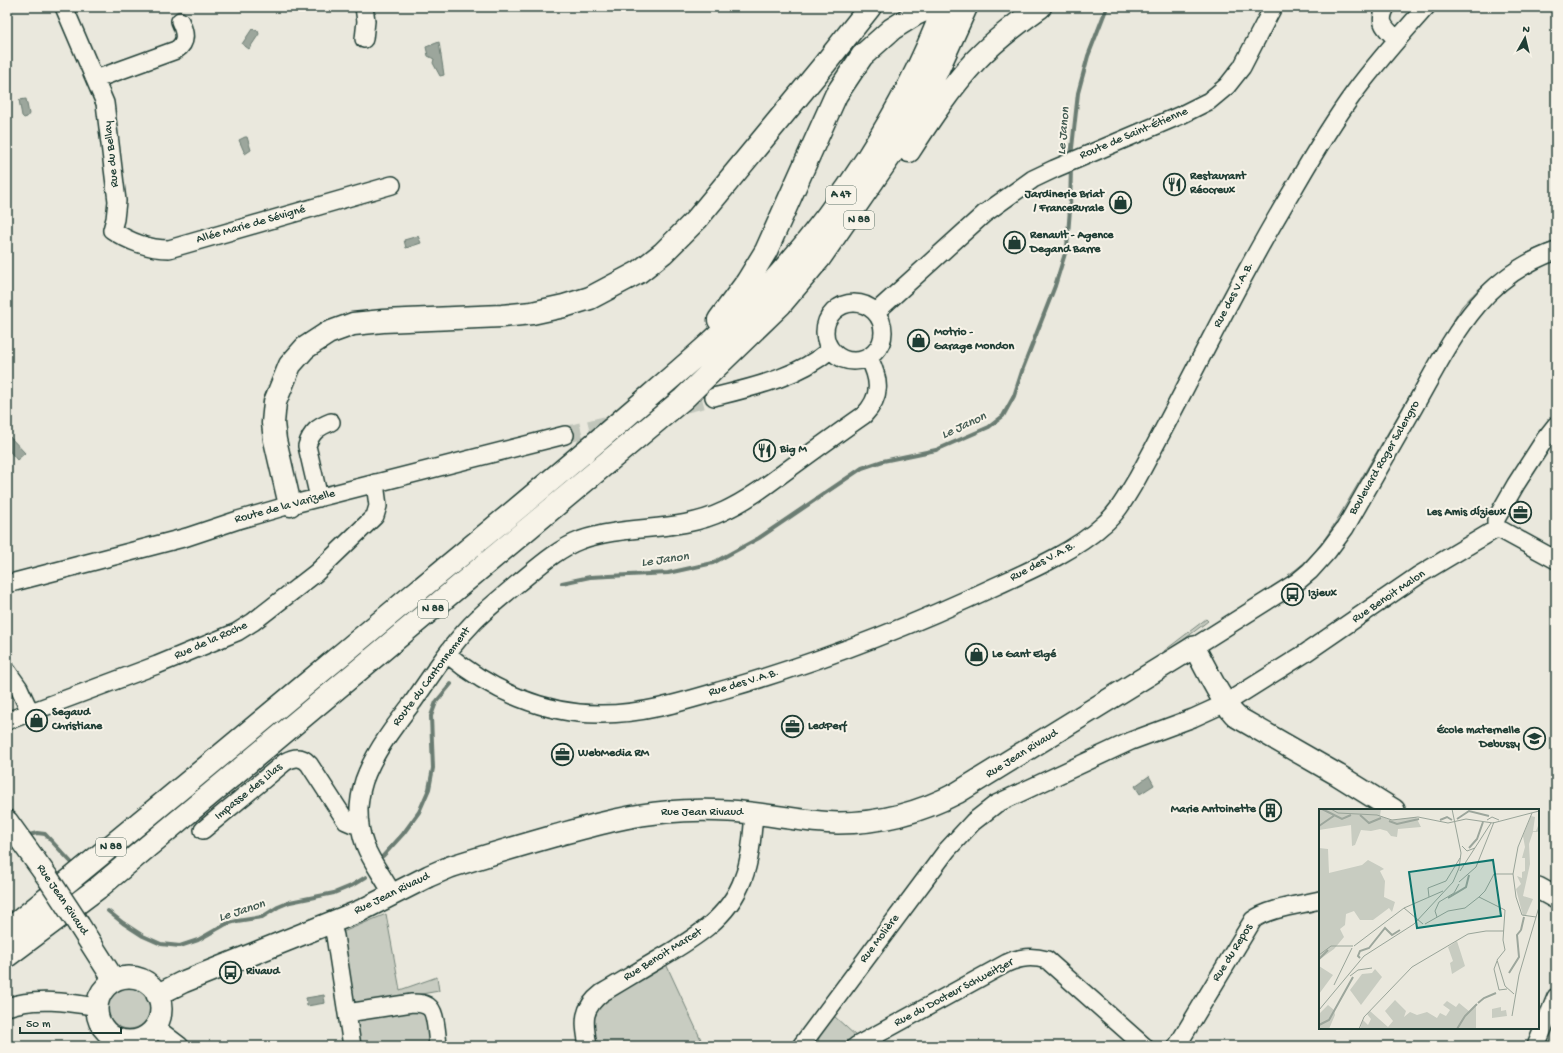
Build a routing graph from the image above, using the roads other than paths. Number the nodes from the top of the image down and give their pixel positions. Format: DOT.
graph roads {
  1 [pos="64,7"];
  2 [pos="364,7"];
  3 [pos="870,7"];
  4 [pos="944,7"];
  5 [pos="966,7"];
  6 [pos="1040,7"];
  7 [pos="1273,7"];
  8 [pos="1386,7"];
  9 [pos="1426,7"];
  10 [pos="923,10"];
  11 [pos="180,20"];
  12 [pos="364,39"];
  13 [pos="1397,40"];
  14 [pos="96,79"];
  15 [pos="392,185"];
  16 [pos="112,230"];
  17 [pos="1556,251"];
  18 [pos="819,259"];
  19 [pos="876,312"];
  20 [pos="830,350"];
  21 [pos="698,355"];
  22 [pos="869,358"];
  23 [pos="714,397"];
  24 [pos="331,422"];
  25 [pos="1556,425"];
  26 [pos="565,435"];
  27 [pos="375,483"];
  28 [pos="319,498"];
  29 [pos="290,505"];
  30 [pos="1496,529"];
  31 [pos="1556,560"];
  32 [pos="7,584"];
  33 [pos="1194,647"];
  34 [pos="447,654"];
  35 [pos="7,671"];
  36 [pos="1226,703"];
  37 [pos="30,712"];
  38 [pos="7,721"];
  39 [pos="1392,809"];
  40 [pos="754,814"];
  41 [pos="7,821"];
  42 [pos="360,824"];
  43 [pos="203,830"];
  44 [pos="1539,889"];
  45 [pos="393,895"];
  46 [pos="1556,898"];
  47 [pos="1319,900"];
  48 [pos="331,923"];
  49 [pos="7,930"];
  50 [pos="7,956"];
  51 [pos="114,980"];
  52 [pos="157,995"];
  53 [pos="1556,997"];
  54 [pos="7,1007"];
  55 [pos="97,1007"];
  56 [pos="346,1013"];
  57 [pos="155,1027"];
  58 [pos="180,1046"];
  59 [pos="352,1046"];
  60 [pos="438,1046"];
  61 [pos="588,1046"];
  62 [pos="801,1046"];
  63 [pos="856,1046"];
  64 [pos="1144,1046"];
  65 [pos="1177,1046"];
  66 [pos="1536,1046"];
  1 -- 14 [label="street, Rue du Bellay"];
  2 -- 12 [label="street"];
  3 -- 29 [label="highway"];
  4 -- 21 [label="highway, A 47"];
  5 -- 18 [label="highway, A 47"];
  6 -- 18 [label="highway, N 88"];
  7 -- 19 [label="street, Route de Saint-Étienne"];
  8 -- 13 [label="street"];
  9 -- 13 [label="street, Rue des V.A.B."];
  10 -- 21 [label="highway"];
  11 -- 14 [label="street"];
  13 -- 34 [label="street, Rue des V.A.B."];
  14 -- 16 [label="street, Rue du Bellay"];
  15 -- 16 [label="street, Allée Marie de Sévigné"];
  17 -- 33 [label="street, Boulevard Roger Salengro"];
  18 -- 50 [label="highway, N 88"];
  19 -- 20 [label="street"];
  19 -- 22 [label="street"];
  20 -- 22 [label="street"];
  20 -- 23 [label="street"];
  21 -- 49 [label="highway, N 88"];
  22 -- 34 [label="street, Route du Cantonnement"];
  24 -- 28 [label="street"];
  25 -- 30 [label="street"];
  26 -- 27 [label="street, Route de la Varizelle"];
  27 -- 28 [label="street, Route de la Varizelle"];
  27 -- 37 [label="street, Rue de la Roche"];
  28 -- 29 [label="street, Route de la Varizelle"];
  29 -- 32 [label="street, Route de la Varizelle"];
  30 -- 31 [label="street"];
  30 -- 36 [label="street, Rue Benoit Malon"];
  33 -- 36 [label="main road"];
  33 -- 40 [label="main road, Rue Jean Rivaud"];
  34 -- 42 [label="street, Route du Cantonnement"];
  35 -- 37 [label="street"];
  36 -- 39 [label="main road"];
  36 -- 62 [label="street, Rue Molière"];
  37 -- 38 [label="street, Rue de la Roche"];
  40 -- 45 [label="main road, Rue Jean Rivaud"];
  40 -- 61 [label="street, Rue Benoit Marcet"];
  41 -- 51 [label="main road, Rue Jean Rivaud, bridge"];
  42 -- 43 [label="street, Impasse des Lilas"];
  42 -- 45 [label="street, Route du Cantonnement"];
  44 -- 46 [label="main road"];
  45 -- 48 [label="main road, Rue Jean Rivaud"];
  47 -- 65 [label="street, Rue du Repos"];
  48 -- 52 [label="main road, Rue Jean Rivaud"];
  48 -- 56 [label="street"];
  51 -- 52 [label="main road"];
  51 -- 55 [label="main road"];
  52 -- 57 [label="main road"];
  53 -- 66 [label="street"];
  54 -- 55 [label="street"];
  55 -- 57 [label="main road"];
  56 -- 59 [label="street"];
  56 -- 60 [label="street"];
  57 -- 58 [label="street"];
  63 -- 64 [label="street, Rue du Docteur Schweitzer"];
}
